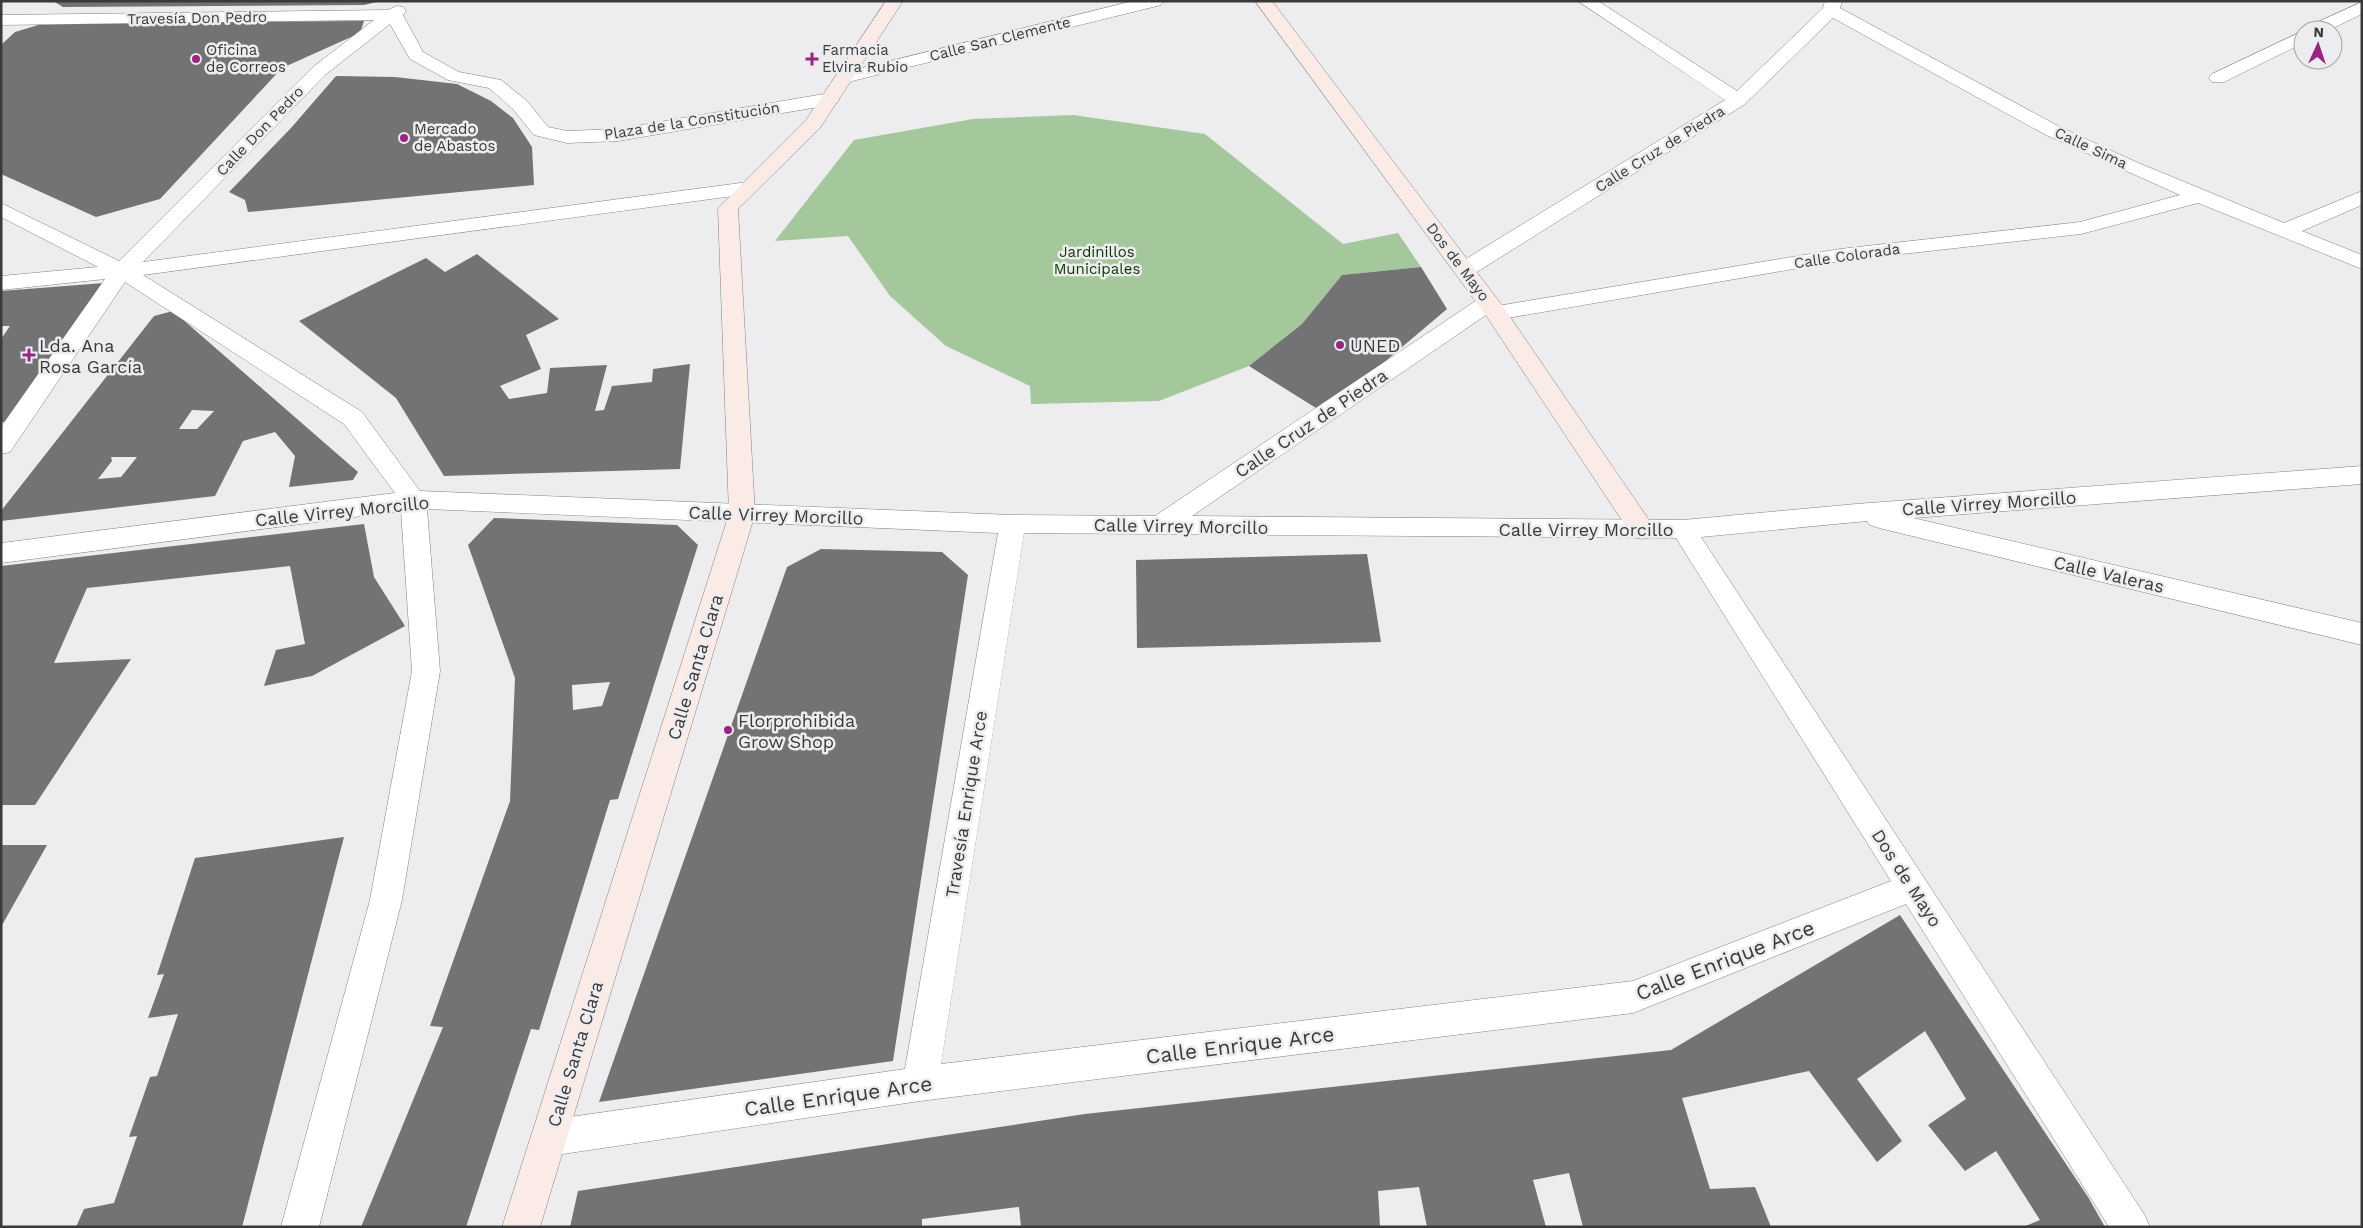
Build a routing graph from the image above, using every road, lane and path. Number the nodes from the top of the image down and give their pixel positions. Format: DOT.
graph roads {
  1 [pos="16,1"];
  2 [pos="895,1"];
  3 [pos="1155,1"];
  4 [pos="1263,1"];
  5 [pos="1586,1"];
  6 [pos="1852,1"];
  7 [pos="1832,6"];
  8 [pos="2362,7"];
  9 [pos="400,8"];
  10 [pos="1,14"];
  11 [pos="1,20"];
  12 [pos="2335,20"];
  13 [pos="2293,41"];
  14 [pos="844,78"];
  15 [pos="2218,78"];
  16 [pos="830,99"];
  17 [pos="1738,100"];
  18 [pos="748,188"];
  19 [pos="2197,197"];
  20 [pos="2362,197"];
  21 [pos="1,209"];
  22 [pos="2286,230"];
  23 [pos="2362,263"];
  24 [pos="1464,270"];
  25 [pos="122,272"];
  26 [pos="1,283"];
  27 [pos="1492,308"];
  28 [pos="1,446"];
  29 [pos="2362,475"];
  30 [pos="413,500"];
  31 [pos="1856,513"];
  32 [pos="742,514"];
  33 [pos="1012,524"];
  34 [pos="1159,526"];
  35 [pos="1683,529"];
  36 [pos="1642,530"];
  37 [pos="1,553"];
  38 [pos="2362,634"];
  39 [pos="1913,887"];
  40 [pos="920,1084"];
  41 [pos="549,1138"];
  42 [pos="300,1227"];
  43 [pos="521,1227"];
  44 [pos="2131,1227"];
  1 -- 10 [label="street"];
  2 -- 14 [label="street, Calle Santa Clara"];
  3 -- 14 [label="street, Calle San Clemente"];
  4 -- 24 [label="street, Dos de Mayo"];
  5 -- 17 [label="street"];
  6 -- 7 [label="street"];
  7 -- 17 [label="street, Calle Cruz de Piedra"];
  7 -- 19 [label="street, Calle Sima"];
  8 -- 12 [label="street"];
  9 -- 11 [label="street, Travesía Don Pedro"];
  9 -- 16 [label="street, Plaza de la Constitución"];
  9 -- 25 [label="street, Calle Don Pedro"];
  13 -- 15 [label="street"];
  14 -- 16 [label="street, Calle Santa Clara"];
  16 -- 18 [label="street, Calle Santa Clara"];
  17 -- 24 [label="street, Calle Cruz de Piedra"];
  18 -- 25 [label="street"];
  18 -- 32 [label="street, Calle Santa Clara"];
  19 -- 22 [label="street, Calle Sima"];
  19 -- 27 [label="street, Calle Colorada"];
  20 -- 22 [label="street"];
  21 -- 25 [label="street"];
  22 -- 23 [label="street, Calle Sima"];
  24 -- 27 [label="street, Dos de Mayo"];
  25 -- 26 [label="street"];
  25 -- 28 [label="street, Calle Don Pedro"];
  25 -- 30 [label="street"];
  27 -- 34 [label="street, Calle Cruz de Piedra"];
  27 -- 36 [label="street, Dos de Mayo"];
  29 -- 31 [label="street, Calle Virrey Morcillo"];
  30 -- 32 [label="street, Calle Virrey Morcillo"];
  30 -- 37 [label="street, Calle Virrey Morcillo"];
  30 -- 42 [label="street"];
  31 -- 35 [label="street, Calle Virrey Morcillo"];
  31 -- 38 [label="street, Calle Valeras"];
  32 -- 33 [label="street, Calle Virrey Morcillo"];
  32 -- 41 [label="street, Calle Santa Clara"];
  33 -- 34 [label="street, Calle Virrey Morcillo"];
  33 -- 40 [label="street, Travesía Enrique Arce"];
  34 -- 36 [label="street, Calle Virrey Morcillo"];
  35 -- 36 [label="street, Calle Virrey Morcillo"];
  35 -- 39 [label="street, Dos de Mayo"];
  39 -- 40 [label="street, Calle Enrique Arce"];
  39 -- 44 [label="street, Dos de Mayo"];
  40 -- 41 [label="street, Calle Enrique Arce"];
  41 -- 43 [label="street, Calle Santa Clara"];
}
